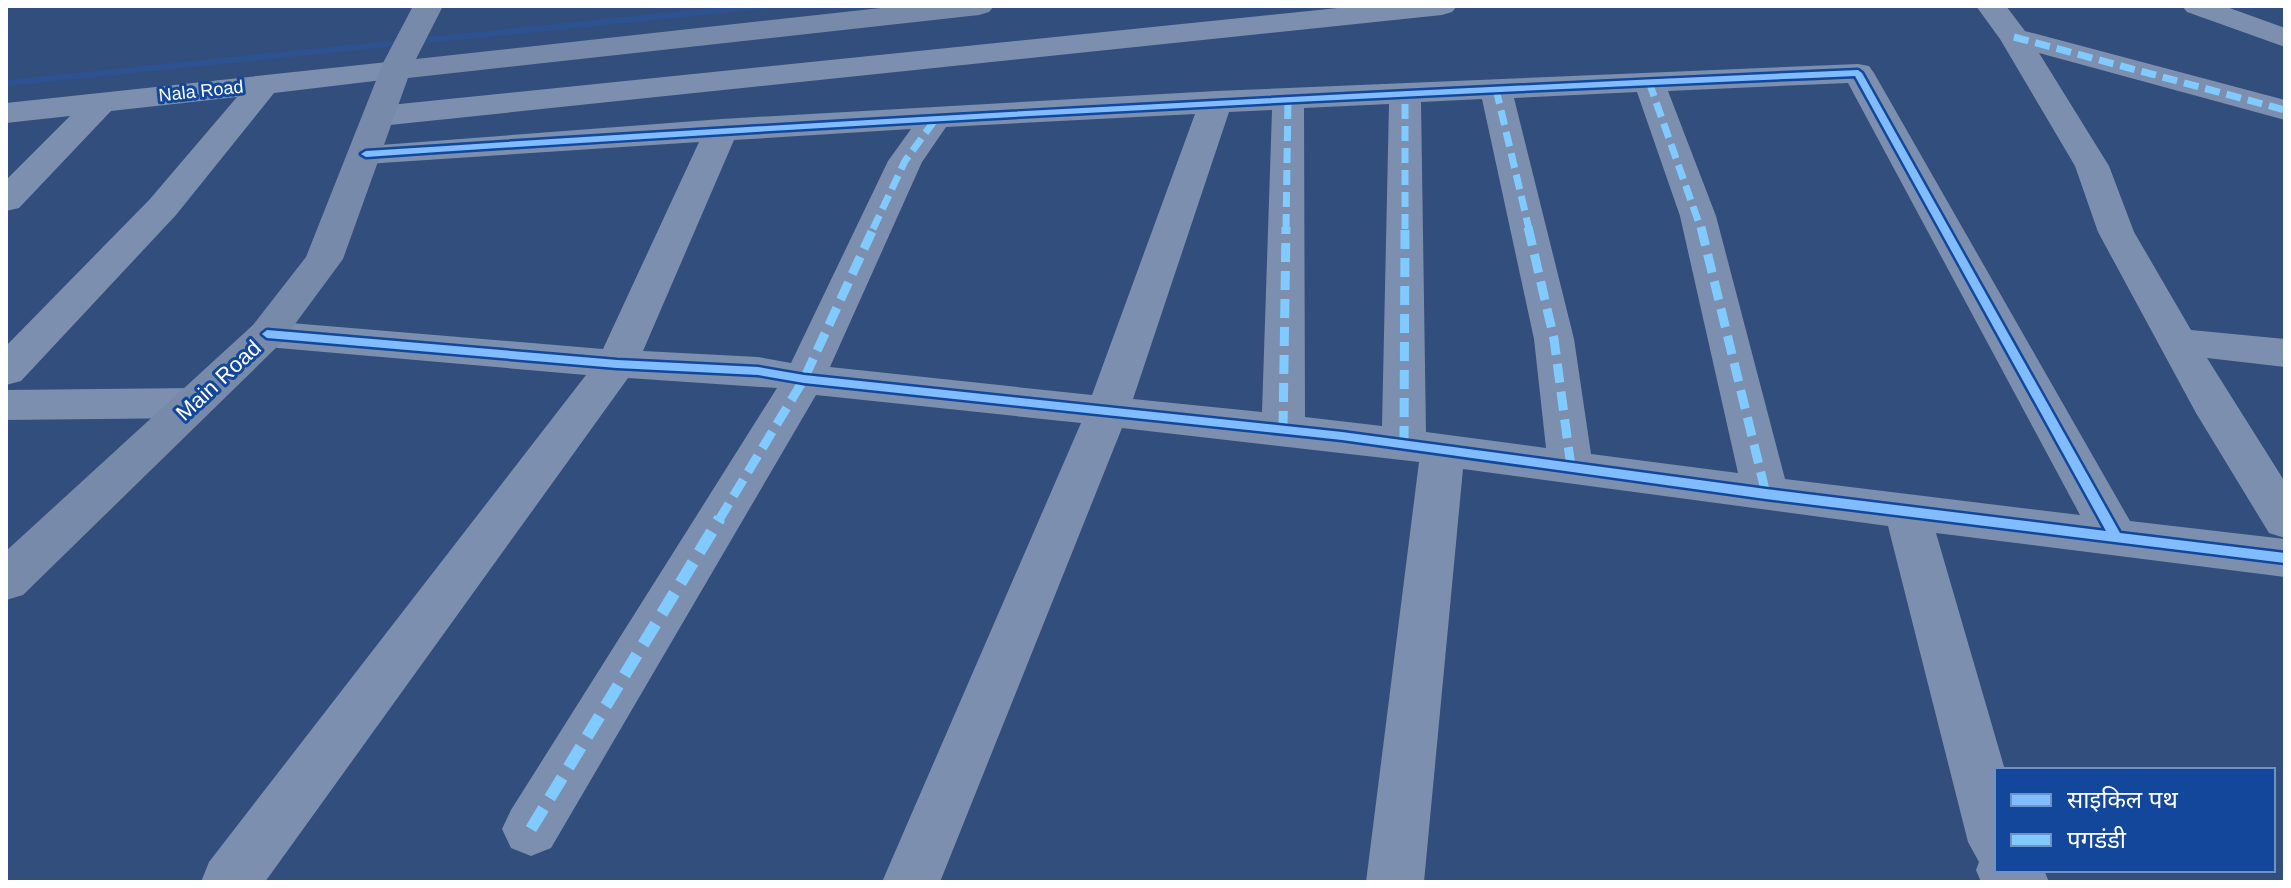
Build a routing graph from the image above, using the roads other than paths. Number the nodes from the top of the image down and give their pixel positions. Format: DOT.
graph roads {
  1 [pos="979,6"];
  2 [pos="1442,6"];
  3 [pos="1991,6"];
  4 [pos="2197,6"];
  5 [pos="428,7"];
  6 [pos="2014,37"];
  7 [pos="2285,38"];
  8 [pos="397,67"];
  9 [pos="1649,82"];
  10 [pos="265,84"];
  11 [pos="1496,89"];
  12 [pos="1405,93"];
  13 [pos="1288,98"];
  14 [pos="1216,101"];
  15 [pos="101,103"];
  16 [pos="2285,110"];
  17 [pos="6,113"];
  18 [pos="380,116"];
  19 [pos="937,117"];
  20 [pos="722,129"];
  21 [pos="366,154"];
  22 [pos="6,200"];
  23 [pos="267,334"];
  24 [pos="2178,342"];
  25 [pos="2285,353"];
  26 [pos="617,364"];
  27 [pos="6,371"];
  28 [pos="804,379"];
  29 [pos="194,403"];
  30 [pos="6,405"];
  31 [pos="1108,410"];
  32 [pos="1283,430"];
  33 [pos="1424,447"];
  34 [pos="1571,467"];
  35 [pos="1766,494"];
  36 [pos="1907,512"];
  37 [pos="2285,520"];
  38 [pos="2116,538"];
  39 [pos="2285,558"];
  40 [pos="6,581"];
  41 [pos="1995,827"];
  42 [pos="531,829"];
  43 [pos="230,882"];
  44 [pos="911,882"];
  45 [pos="1395,882"];
  1 -- 8 [label="street"];
  2 -- 18 [label="street"];
  3 -- 6 [label="street"];
  4 -- 7 [label="street"];
  5 -- 8 [label="street, Main Road"];
  6 -- 16 [label="street"];
  6 -- 24 [label="street"];
  8 -- 10 [label="street, Nala Road"];
  8 -- 18 [label="street, Main Road"];
  9 -- 11 [label="street"];
  9 -- 35 [label="street"];
  9 -- 38 [label="street"];
  10 -- 15 [label="street, Nala Road"];
  10 -- 27 [label="street"];
  11 -- 12 [label="street"];
  11 -- 34 [label="street"];
  12 -- 13 [label="street"];
  12 -- 33 [label="street"];
  13 -- 14 [label="street"];
  13 -- 32 [label="street"];
  14 -- 19 [label="street"];
  14 -- 31 [label="street"];
  15 -- 17 [label="street, Nala Road"];
  15 -- 22 [label="street"];
  18 -- 21 [label="street, Main Road"];
  19 -- 20 [label="street"];
  19 -- 28 [label="street"];
  20 -- 21 [label="street"];
  20 -- 26 [label="street"];
  21 -- 23 [label="street, Main Road"];
  23 -- 26 [label="street"];
  23 -- 29 [label="street, Main Road"];
  24 -- 25 [label="street"];
  24 -- 37 [label="street"];
  26 -- 28 [label="street"];
  26 -- 43 [label="street"];
  28 -- 31 [label="street"];
  28 -- 42 [label="street"];
  29 -- 30 [label="street"];
  29 -- 40 [label="street, Main Road"];
  31 -- 32 [label="street"];
  31 -- 44 [label="street"];
  32 -- 33 [label="street"];
  33 -- 34 [label="street"];
  33 -- 45 [label="street"];
  34 -- 35 [label="street"];
  35 -- 36 [label="street"];
  36 -- 38 [label="street"];
  36 -- 41 [label="street"];
  38 -- 39 [label="street"];
}
